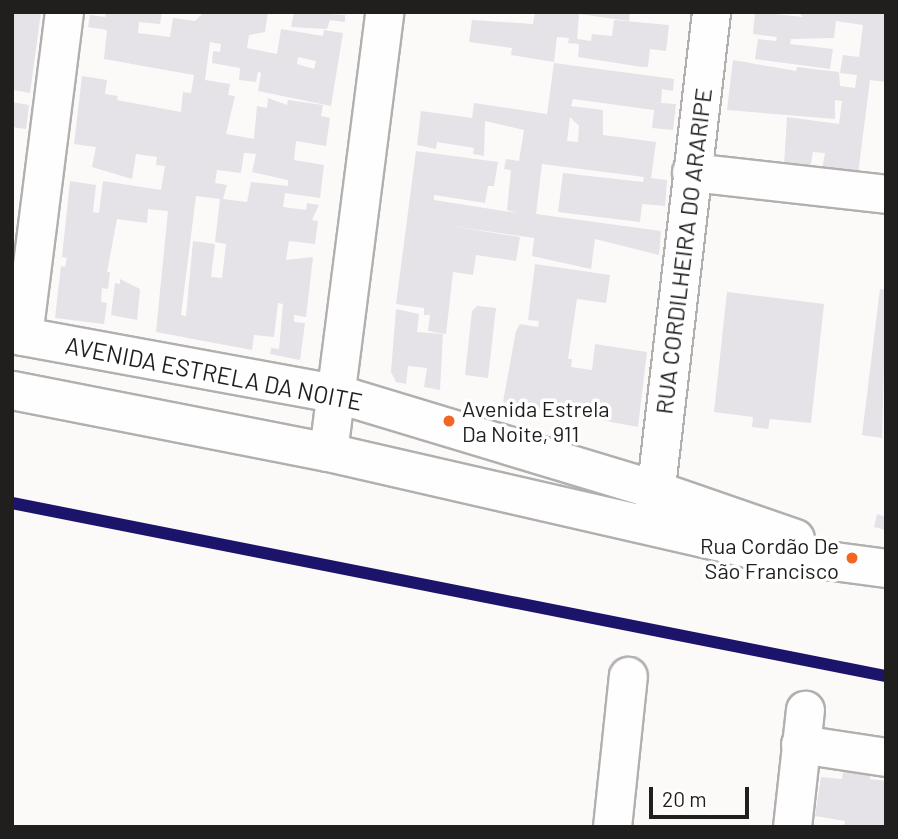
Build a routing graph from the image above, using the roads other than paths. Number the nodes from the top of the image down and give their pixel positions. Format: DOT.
graph roads {
  1 [pos="64,12"];
  2 [pos="384,12"];
  3 [pos="711,12"];
  4 [pos="691,172"];
  5 [pos="886,194"];
  6 [pos="18,335"];
  7 [pos="12,390"];
  8 [pos="335,393"];
  9 [pos="328,452"];
  10 [pos="656,490"];
  11 [pos="650,528"];
  12 [pos="872,565"];
  13 [pos="628,676"];
  14 [pos="886,757"];
  15 [pos="612,827"];
  16 [pos="792,827"];
  1 -- 6 [label="street"];
  2 -- 8 [label="street"];
  3 -- 4 [label="street, RUA CORDILHEIRA DO ARARIPE"];
  4 -- 5 [label="street"];
  4 -- 10 [label="street, RUA CORDILHEIRA DO ARARIPE"];
  6 -- 8 [label="street, AVENIDA ESTRELA DA NOITE"];
  7 -- 9 [label="street"];
  8 -- 9 [label="street"];
  8 -- 10 [label="street, AVENIDA ESTRELA DA NOITE"];
  9 -- 11 [label="street"];
  10 -- 11 [label="street, RUA CORDILHEIRA DO ARARIPE"];
  10 -- 12 [label="street"];
  11 -- 12 [label="street"];
  13 -- 15 [label="street"];
  14 -- 16 [label="street"];
}
